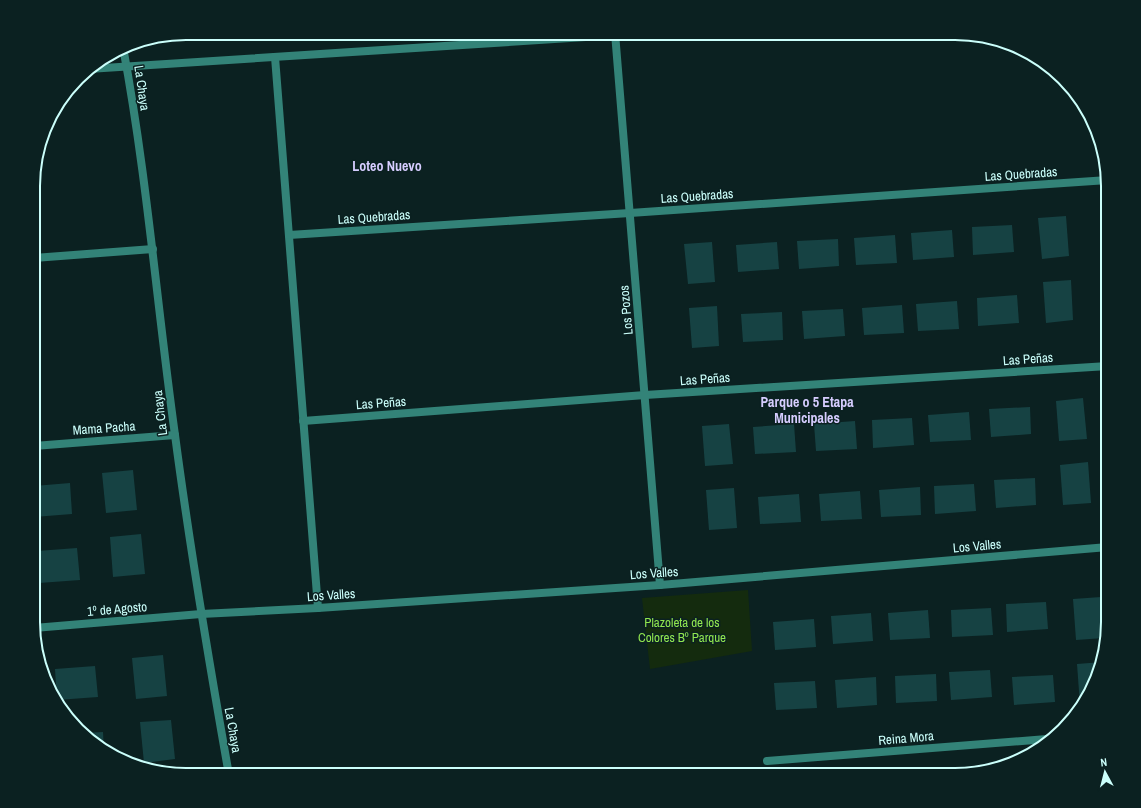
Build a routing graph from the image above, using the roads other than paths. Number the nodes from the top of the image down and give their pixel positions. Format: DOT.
graph roads {
  1 [pos="538,40"];
  2 [pos="615,40"];
  3 [pos="125,53"];
  4 [pos="275,57"];
  5 [pos="127,66"];
  6 [pos="100,68"];
  7 [pos="1101,180"];
  8 [pos="630,213"];
  9 [pos="289,235"];
  10 [pos="153,249"];
  11 [pos="40,258"];
  12 [pos="1101,366"];
  13 [pos="645,395"];
  14 [pos="303,421"];
  15 [pos="175,435"];
  16 [pos="40,446"];
  17 [pos="1101,548"];
  18 [pos="660,585"];
  19 [pos="318,608"];
  20 [pos="201,614"];
  21 [pos="40,627"];
  22 [pos="1042,739"];
  23 [pos="767,762"];
  24 [pos="228,768"];
  1 -- 4 [label="street"];
  2 -- 8 [label="street, Los Pozos"];
  3 -- 5 [label="street, La Chaya"];
  4 -- 5 [label="street"];
  4 -- 9 [label="street"];
  5 -- 6 [label="street"];
  5 -- 10 [label="street, La Chaya"];
  7 -- 8 [label="street, Las Quebradas"];
  8 -- 9 [label="street, Las Quebradas"];
  8 -- 13 [label="street, Los Pozos"];
  9 -- 14 [label="street"];
  10 -- 11 [label="street"];
  10 -- 15 [label="street, La Chaya"];
  12 -- 13 [label="street, Las Peñas"];
  13 -- 14 [label="street, Las Peñas"];
  13 -- 18 [label="street, Los Pozos"];
  14 -- 19 [label="street"];
  15 -- 16 [label="street, Mama Pacha"];
  15 -- 20 [label="street, La Chaya"];
  17 -- 18 [label="street, Los Valles"];
  18 -- 19 [label="street, Los Valles"];
  19 -- 20 [label="street, Los Valles"];
  20 -- 21 [label="street, 1º de Agosto"];
  20 -- 24 [label="street, La Chaya"];
  22 -- 23 [label="street, Reina Mora"];
}
